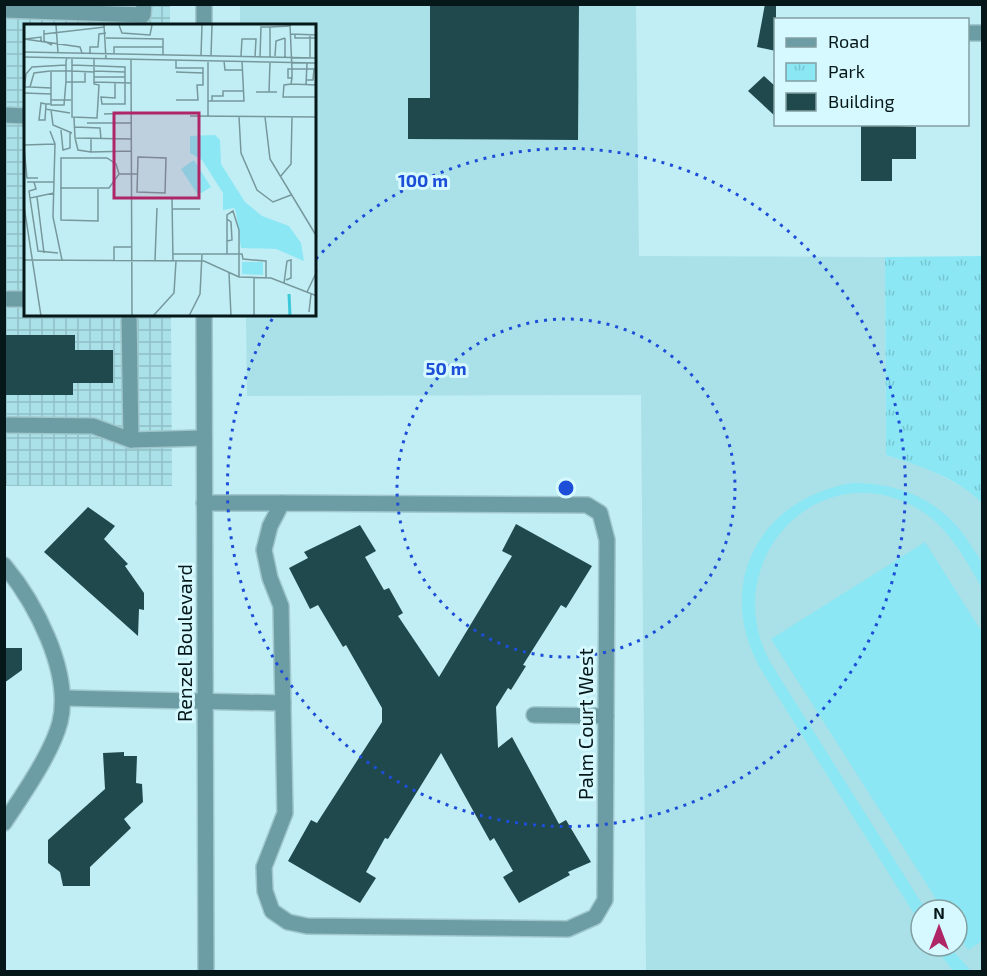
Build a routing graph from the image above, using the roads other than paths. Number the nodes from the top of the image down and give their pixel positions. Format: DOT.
graph roads {
  1 [pos="144,4"];
  2 [pos="204,4"];
  3 [pos="4,10"];
  4 [pos="204,24"];
  5 [pos="4,115"];
  6 [pos="24,116"];
  7 [pos="4,299"];
  8 [pos="24,299"];
  9 [pos="129,316"];
  10 [pos="204,316"];
  11 [pos="4,425"];
  12 [pos="204,438"];
  13 [pos="131,440"];
  14 [pos="204,502"];
  15 [pos="282,503"];
  16 [pos="4,565"];
  17 [pos="63,698"];
  18 [pos="205,701"];
  19 [pos="283,703"];
  20 [pos="534,715"];
  21 [pos="606,716"];
  22 [pos="4,823"];
  23 [pos="206,972"];
  1 -- 3 [label="street"];
  2 -- 4 [label="street"];
  5 -- 6 [label="street"];
  7 -- 8 [label="street"];
  9 -- 13 [label="street"];
  10 -- 12 [label="street, Renzel Boulevard"];
  11 -- 13 [label="street"];
  12 -- 13 [label="street"];
  12 -- 14 [label="street, Renzel Boulevard"];
  14 -- 15 [label="street"];
  14 -- 18 [label="street, Renzel Boulevard"];
  15 -- 19 [label="street, Palm Court West"];
  15 -- 21 [label="street, Palm Court West"];
  16 -- 17 [label="street"];
  17 -- 18 [label="street"];
  17 -- 22 [label="street"];
  18 -- 19 [label="street"];
  18 -- 23 [label="street, Renzel Boulevard"];
  19 -- 21 [label="street, Palm Court West"];
  20 -- 21 [label="street"];
}
